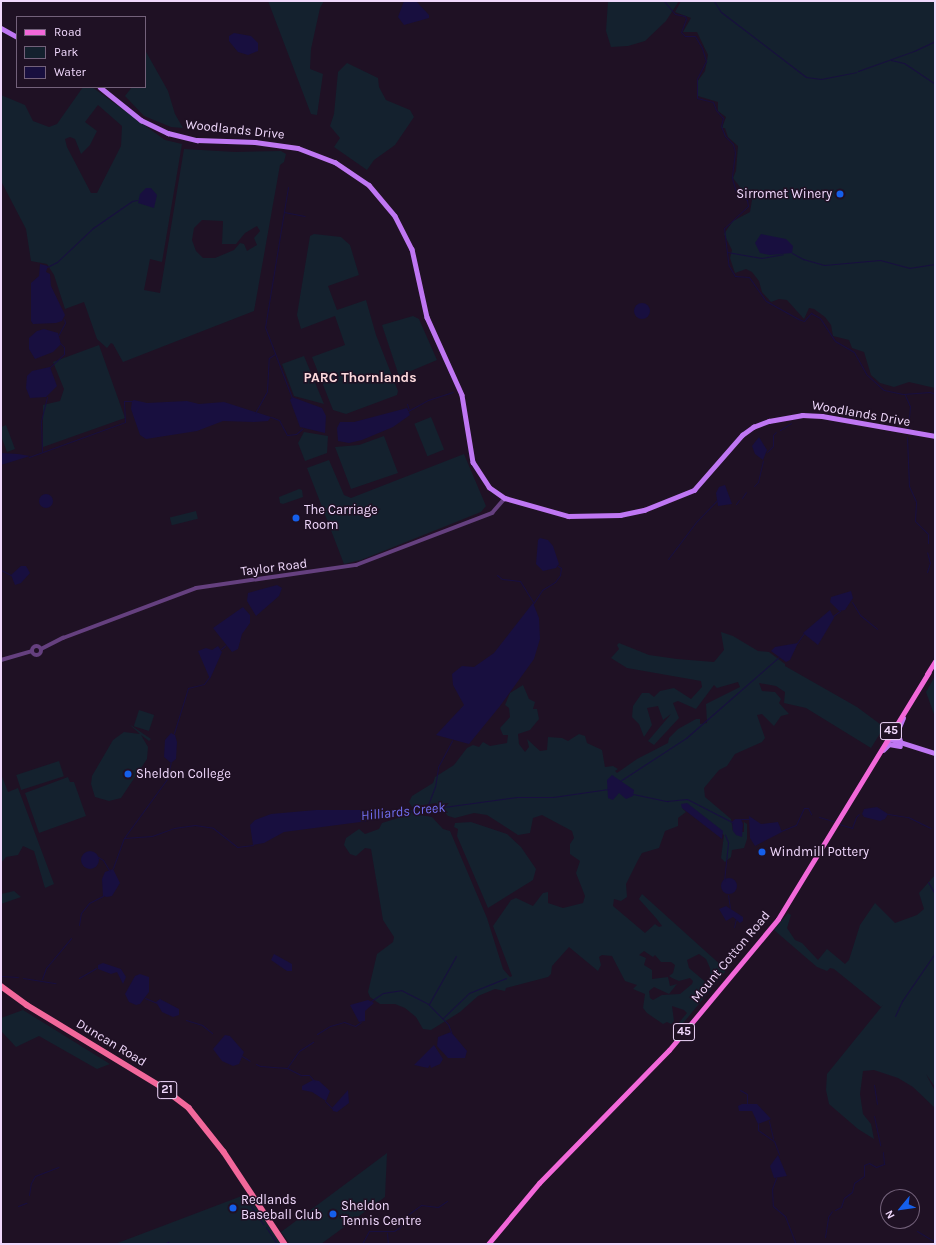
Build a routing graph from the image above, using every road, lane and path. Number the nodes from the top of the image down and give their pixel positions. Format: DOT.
graph roads {
  1 [pos="1,28"];
  2 [pos="16,36"];
  3 [pos="101,88"];
  4 [pos="935,436"];
  5 [pos="505,498"];
  6 [pos="1,660"];
  7 [pos="935,661"];
  8 [pos="929,672"];
  9 [pos="908,709"];
  10 [pos="888,738"];
  11 [pos="900,741"];
  12 [pos="911,747"];
  13 [pos="883,750"];
  14 [pos="935,753"];
  15 [pos="855,791"];
  16 [pos="1,986"];
  17 [pos="285,1244"];
  18 [pos="488,1244"];
  1 -- 2 [label="main road"];
  3 -- 5 [label="main road, Woodlands Drive"];
  4 -- 5 [label="main road, Woodlands Drive"];
  5 -- 6 [label="street, Taylor Road"];
  7 -- 8 [label="main road, Mount Cotton Road / 45"];
  8 -- 9 [label="main road, Mount Cotton Road / 45"];
  8 -- 10 [label="main road, Mount Cotton Road / 45"];
  9 -- 10 [label="main road, Mount Cotton Road / 45"];
  9 -- 11 [label="main road"];
  10 -- 11 [label="main road"];
  10 -- 12 [label="main road"];
  10 -- 13 [label="main road, Mount Cotton Road / 45"];
  10 -- 15 [label="main road, Mount Cotton Road / 45"];
  11 -- 12 [label="main road"];
  12 -- 13 [label="main road"];
  12 -- 14 [label="main road"];
  13 -- 15 [label="main road, Mount Cotton Road"];
  15 -- 18 [label="main road, Mount Cotton Road / 45"];
  16 -- 17 [label="highway, Duncan Road / 21"];
}
